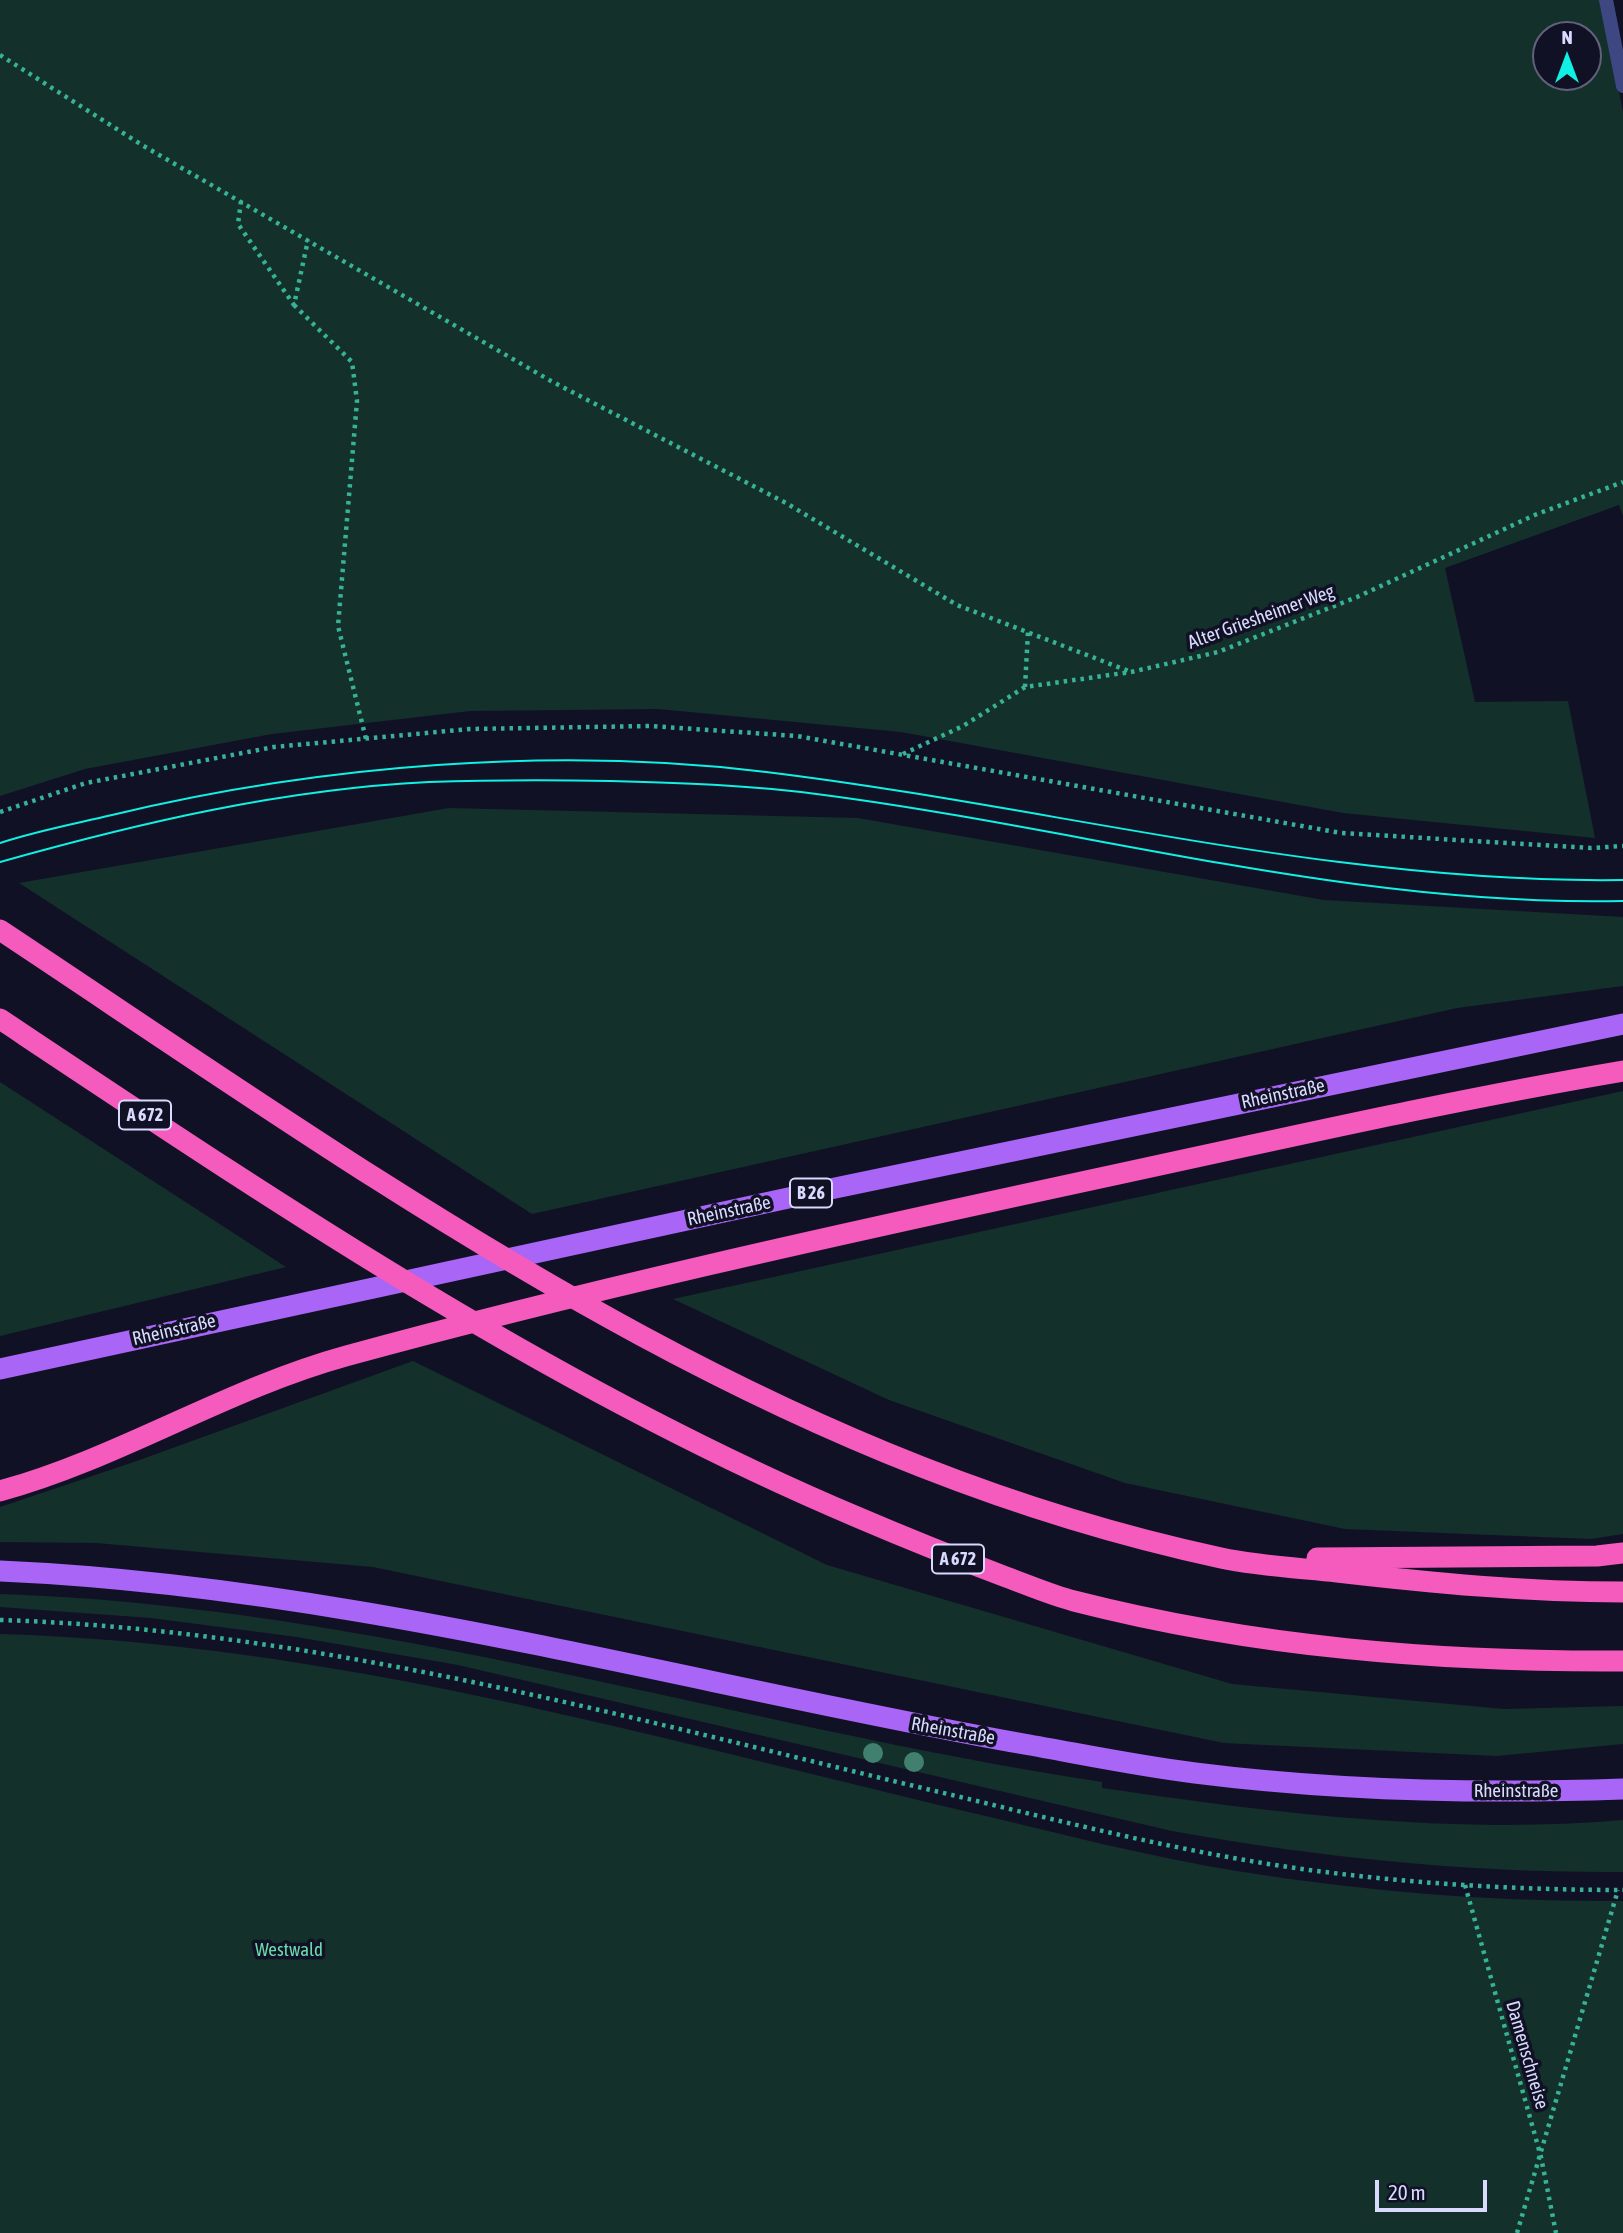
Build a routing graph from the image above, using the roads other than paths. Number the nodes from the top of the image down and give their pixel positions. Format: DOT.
graph roads {
  1 [pos="1606,0"];
  2 [pos="1623,86"];
  3 [pos="0,930"];
  4 [pos="0,1019"];
  5 [pos="1623,1024"];
  6 [pos="1623,1071"];
  7 [pos="0,1369"];
  8 [pos="0,1491"];
  9 [pos="1623,1553"];
  10 [pos="1225,1559"];
  11 [pos="0,1571"];
  12 [pos="1623,1592"];
  13 [pos="1623,1661"];
  14 [pos="1623,1789"];
  1 -- 2 [label="street"];
  3 -- 10 [label="highway"];
  4 -- 13 [label="highway, A 672"];
  5 -- 7 [label="main road, Rheinstraße / B 26"];
  6 -- 8 [label="highway"];
  9 -- 10 [label="highway"];
  10 -- 12 [label="highway"];
  11 -- 14 [label="main road, Rheinstraße"];
}
